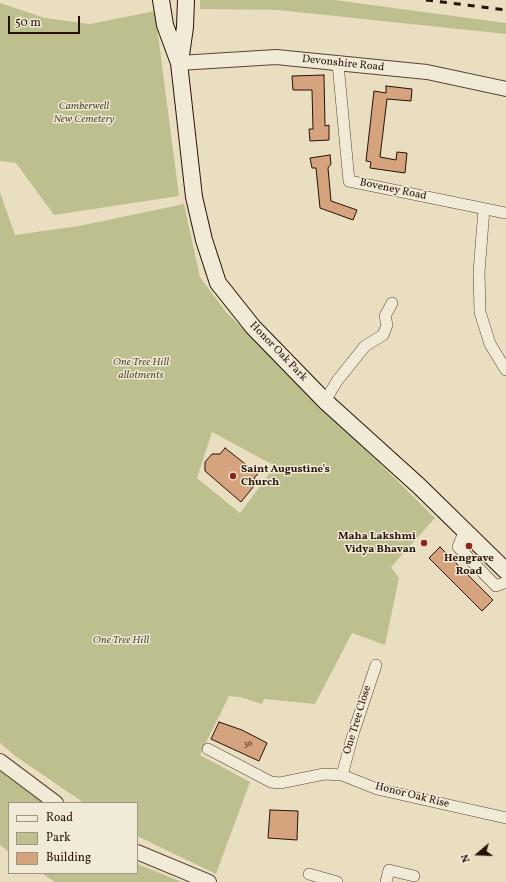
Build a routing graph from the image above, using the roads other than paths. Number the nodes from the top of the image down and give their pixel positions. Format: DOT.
graph roads {
  1 [pos="161,0"];
  2 [pos="186,0"];
  3 [pos="179,63"];
  4 [pos="338,64"];
  5 [pos="506,89"];
  6 [pos="484,209"];
  7 [pos="506,213"];
  8 [pos="392,303"];
  9 [pos="506,370"];
  10 [pos="325,401"];
  11 [pos="465,530"];
  12 [pos="506,571"];
  13 [pos="506,582"];
  14 [pos="376,665"];
  15 [pos="208,749"];
  16 [pos="0,761"];
  17 [pos="342,775"];
  18 [pos="55,802"];
  19 [pos="506,818"];
  20 [pos="138,852"];
  21 [pos="309,874"];
  22 [pos="414,876"];
  23 [pos="209,882"];
  24 [pos="337,882"];
  25 [pos="386,882"];
  1 -- 3 [label="main road, Honor Oak Park"];
  2 -- 3 [label="main road, Honor Oak Park"];
  3 -- 4 [label="street, Devonshire Road"];
  3 -- 10 [label="main road, Honor Oak Park"];
  4 -- 5 [label="street, Devonshire Road"];
  4 -- 6 [label="street, Boveney Road"];
  6 -- 7 [label="street, Boveney Road"];
  6 -- 9 [label="street"];
  8 -- 10 [label="street"];
  10 -- 11 [label="main road, Honor Oak Park"];
  11 -- 12 [label="main road, Honor Oak Park"];
  11 -- 13 [label="street"];
  14 -- 17 [label="street, One Tree Close"];
  15 -- 17 [label="street, Honor Oak Rise"];
  16 -- 18 [label="street"];
  17 -- 19 [label="street, Honor Oak Rise"];
  20 -- 23 [label="street"];
  21 -- 24 [label="street"];
  22 -- 25 [label="street"];
}
